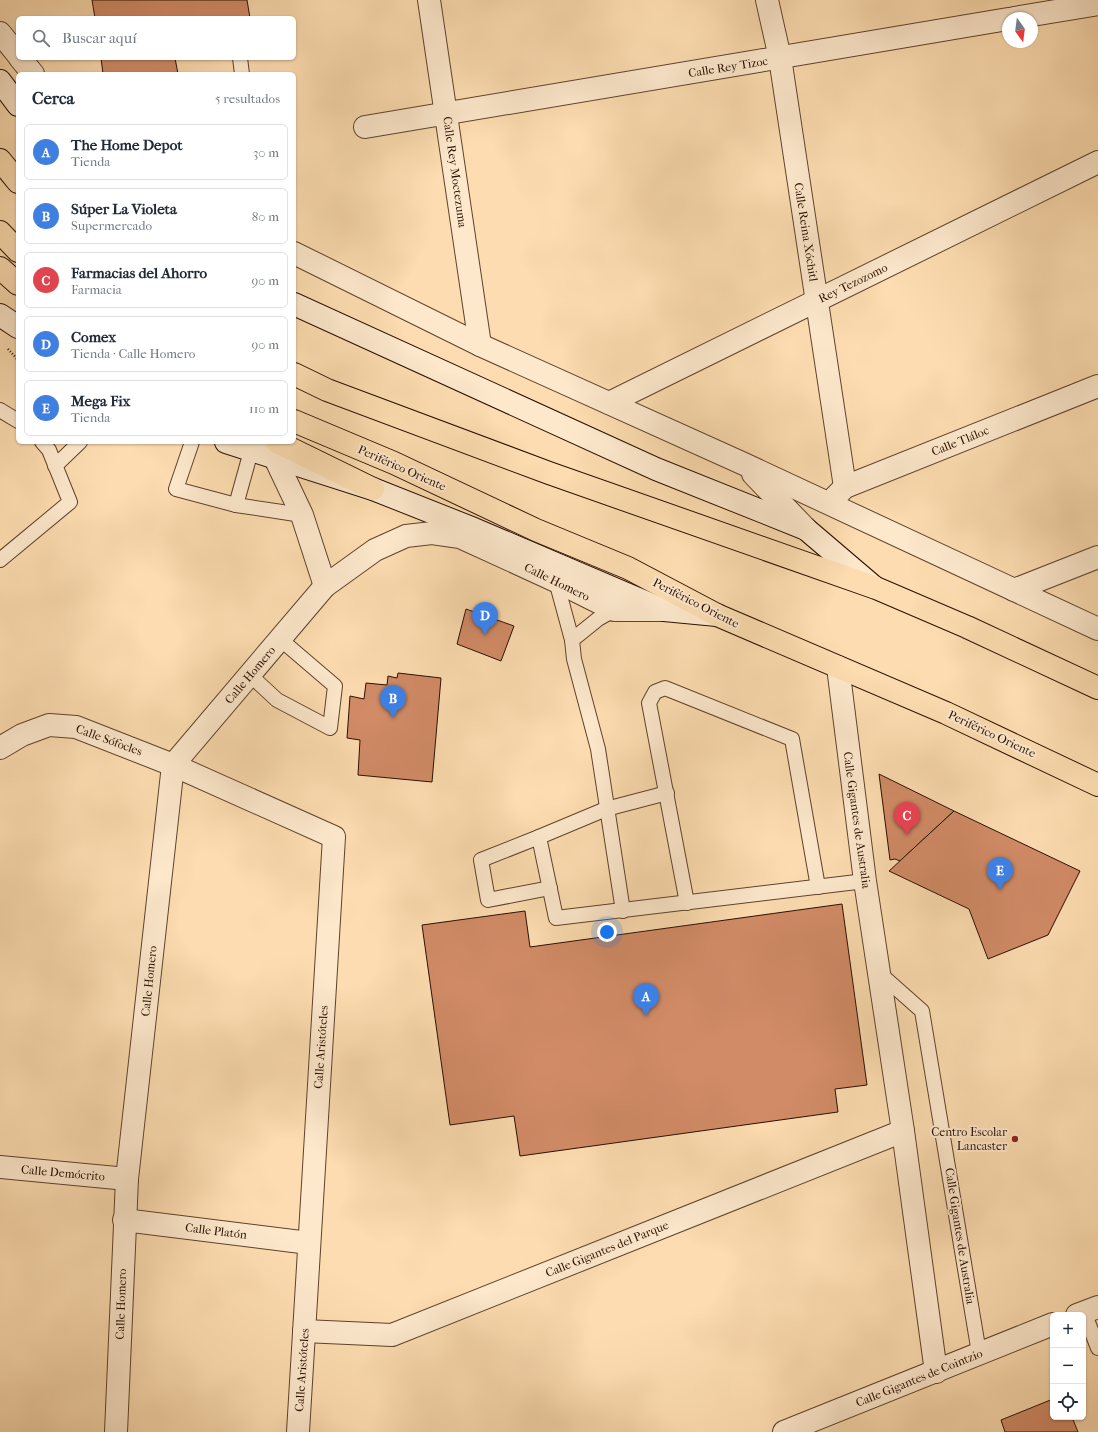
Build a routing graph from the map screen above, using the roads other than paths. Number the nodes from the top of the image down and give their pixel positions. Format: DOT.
graph roads {
  1 [pos="429,0"];
  2 [pos="767,0"];
  3 [pos="1098,4"];
  4 [pos="1038,14"];
  5 [pos="1002,20"];
  6 [pos="0,33"];
  7 [pos="16,53"];
  8 [pos="780,58"];
  9 [pos="22,60"];
  10 [pos="240,60"];
  11 [pos="31,72"];
  12 [pos="242,72"];
  13 [pos="0,82"];
  14 [pos="16,102"];
  15 [pos="447,114"];
  16 [pos="365,127"];
  17 [pos="0,160"];
  18 [pos="1098,162"];
  19 [pos="16,180"];
  20 [pos="0,232"];
  21 [pos="16,249"];
  22 [pos="296,254"];
  23 [pos="0,268"];
  24 [pos="16,282"];
  25 [pos="816,301"];
  26 [pos="296,305"];
  27 [pos="0,315"];
  28 [pos="16,326"];
  29 [pos="480,345"];
  30 [pos="296,375"];
  31 [pos="1098,386"];
  32 [pos="609,403"];
  33 [pos="0,410"];
  34 [pos="16,420"];
  35 [pos="296,422"];
  36 [pos="44,444"];
  37 [pos="78,444"];
  38 [pos="191,444"];
  39 [pos="232,444"];
  40 [pos="251,450"];
  41 [pos="276,450"];
  42 [pos="744,464"];
  43 [pos="55,466"];
  44 [pos="845,488"];
  45 [pos="373,489"];
  46 [pos="827,504"];
  47 [pos="236,505"];
  48 [pos="302,515"];
  49 [pos="806,529"];
  50 [pos="1098,557"];
  51 [pos="0,560"];
  52 [pos="556,581"];
  53 [pos="325,586"];
  54 [pos="876,588"];
  55 [pos="1014,590"];
  56 [pos="614,610"];
  57 [pos="664,610"];
  58 [pos="717,615"];
  59 [pos="1098,629"];
  60 [pos="280,639"];
  61 [pos="572,640"];
  62 [pos="838,667"];
  63 [pos="250,675"];
  64 [pos="1098,688"];
  65 [pos="0,748"];
  66 [pos="174,765"];
  67 [pos="1098,785"];
  68 [pos="666,793"];
  69 [pos="606,809"];
  70 [pos="539,837"];
  71 [pos="865,881"];
  72 [pos="818,887"];
  73 [pos="550,888"];
  74 [pos="687,903"];
  75 [pos="623,911"];
  76 [pos="878,972"];
  77 [pos="903,1131"];
  78 [pos="0,1167"];
  79 [pos="127,1179"];
  80 [pos="124,1220"];
  81 [pos="309,1243"];
  82 [pos="1086,1311"];
  83 [pos="1050,1325"];
  84 [pos="304,1331"];
  85 [pos="1097,1344"];
  86 [pos="979,1353"];
  87 [pos="936,1372"];
  88 [pos="116,1432"];
  89 [pos="298,1432"];
  90 [pos="784,1432"];
  1 -- 15 [label="street, Calle Rey Moctezuma"];
  2 -- 8 [label="street, Calle Reina Xóchitl"];
  3 -- 4 [label="street"];
  5 -- 8 [label="street, Calle Rey Tizoc"];
  6 -- 7 [label="street"];
  8 -- 15 [label="street, Calle Rey Tizoc"];
  8 -- 25 [label="street, Calle Reina Xóchitl"];
  9 -- 11 [label="street"];
  10 -- 12 [label="lane"];
  13 -- 14 [label="street"];
  15 -- 16 [label="street, Calle Rey Tizoc"];
  15 -- 29 [label="street, Calle Rey Moctezuma"];
  17 -- 19 [label="main road"];
  18 -- 25 [label="street, Rey Tezozomo"];
  20 -- 21 [label="main road"];
  22 -- 29 [label="street"];
  23 -- 24 [label="main road"];
  25 -- 32 [label="street, Rey Tezozomo"];
  25 -- 44 [label="street, Calle Reina Xóchitl"];
  26 -- 49 [label="street"];
  27 -- 28 [label="street"];
  29 -- 32 [label="street"];
  30 -- 54 [label="main road"];
  31 -- 44 [label="street, Calle Tláloc"];
  32 -- 42 [label="street"];
  33 -- 34 [label="lane"];
  35 -- 58 [label="main road, Periférico Oriente"];
  36 -- 43 [label="lane"];
  37 -- 43 [label="lane"];
  38 -- 47 [label="lane"];
  39 -- 40 [label="street"];
  40 -- 41 [label="street"];
  40 -- 47 [label="lane"];
  41 -- 45 [label="main road"];
  41 -- 48 [label="street"];
  42 -- 46 [label="street"];
  42 -- 49 [label="street"];
  43 -- 51 [label="lane"];
  44 -- 46 [label="street, Calle Tláloc"];
  45 -- 57 [label="street"];
  46 -- 55 [label="street"];
  47 -- 48 [label="lane"];
  48 -- 53 [label="street"];
  49 -- 54 [label="street"];
  50 -- 55 [label="street"];
  52 -- 53 [label="street, Calle Homero"];
  52 -- 56 [label="street, Calle Homero"];
  52 -- 61 [label="lane"];
  53 -- 60 [label="street, Calle Homero"];
  54 -- 64 [label="main road"];
  55 -- 59 [label="street"];
  56 -- 57 [label="street, Calle Homero"];
  56 -- 61 [label="lane"];
  57 -- 58 [label="street"];
  58 -- 62 [label="main road, Periférico Oriente"];
  60 -- 63 [label="street, Calle Homero"];
  60 -- 63 [label="lane"];
  61 -- 69 [label="lane"];
  62 -- 67 [label="main road, Periférico Oriente"];
  62 -- 71 [label="street, Calle Gigantes de Australia"];
  63 -- 66 [label="street, Calle Homero"];
  65 -- 66 [label="street, Calle Sófocles"];
  66 -- 79 [label="street, Calle Homero"];
  66 -- 81 [label="street, Calle Aristóteles"];
  68 -- 69 [label="lane"];
  68 -- 72 [label="lane"];
  68 -- 74 [label="lane"];
  69 -- 70 [label="lane"];
  69 -- 75 [label="lane"];
  70 -- 73 [label="lane"];
  70 -- 73 [label="lane"];
  71 -- 72 [label="lane"];
  71 -- 76 [label="street, Calle Gigantes de Australia"];
  72 -- 74 [label="lane"];
  73 -- 75 [label="lane"];
  74 -- 75 [label="lane"];
  76 -- 77 [label="street, Calle Gigantes de Australia"];
  76 -- 86 [label="lane, Calle Gigantes de Australia"];
  77 -- 84 [label="street, Calle Gigantes del Parque"];
  77 -- 87 [label="street, Calle Gigantes de Australia"];
  78 -- 79 [label="street, Calle Demócrito"];
  79 -- 80 [label="street, Calle Homero"];
  80 -- 81 [label="street, Calle Platón"];
  80 -- 88 [label="street, Calle Homero"];
  81 -- 84 [label="street, Calle Aristóteles"];
  82 -- 85 [label="lane"];
  83 -- 86 [label="street, Calle Gigantes de Cointzio"];
  84 -- 89 [label="street, Calle Aristóteles"];
  86 -- 87 [label="street, Calle Gigantes de Cointzio"];
  87 -- 90 [label="street, Calle Gigantes de Cointzio"];
}
